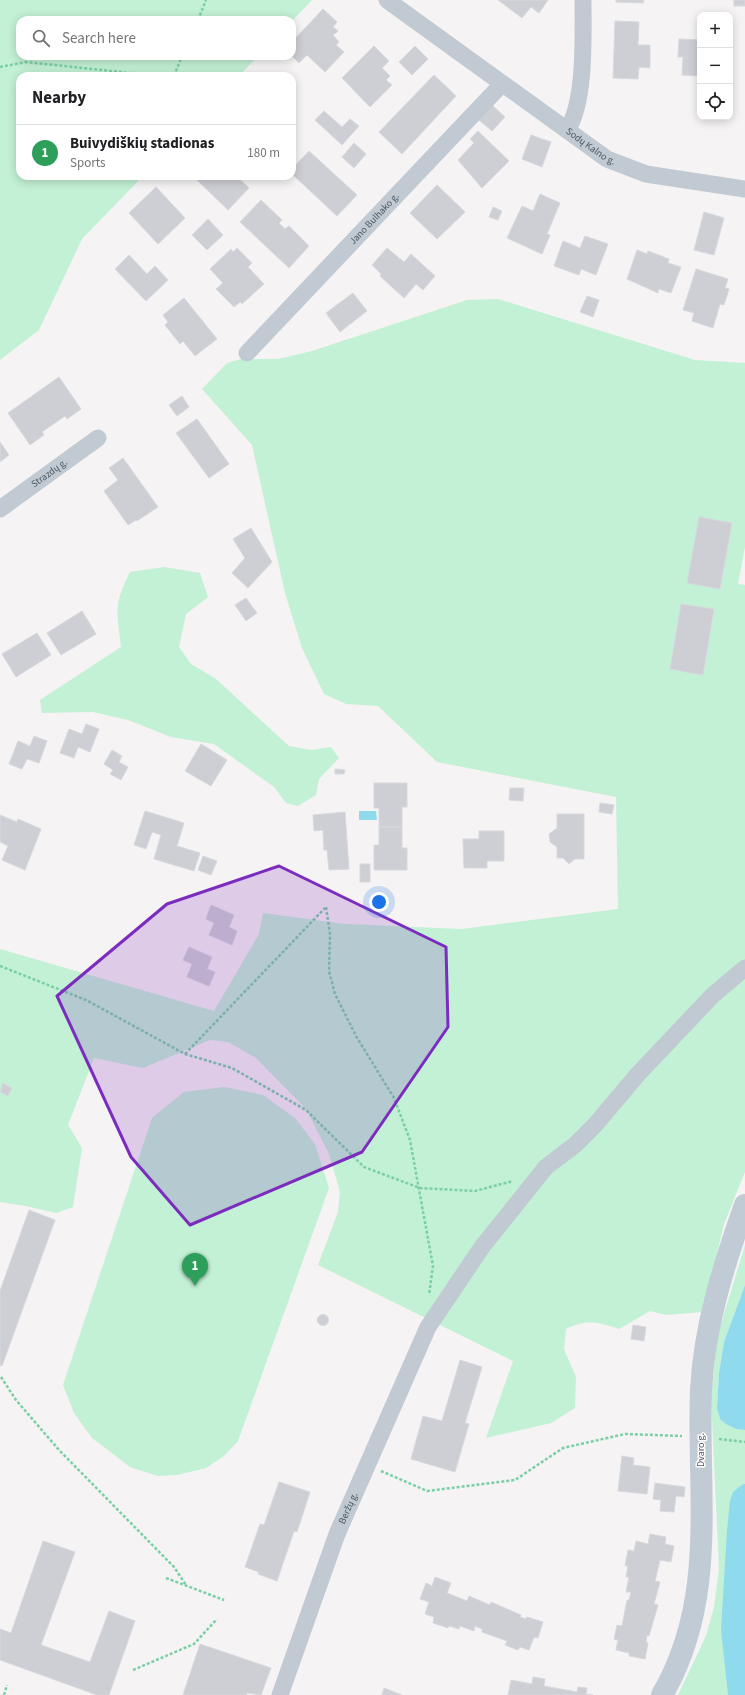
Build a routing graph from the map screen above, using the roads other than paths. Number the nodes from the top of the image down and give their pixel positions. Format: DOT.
graph roads {
  1 [pos="387,0"];
  2 [pos="583,0"];
  3 [pos="502,84"];
  4 [pos="567,130"];
  5 [pos="745,189"];
  6 [pos="247,353"];
  7 [pos="98,438"];
  8 [pos="0,509"];
  9 [pos="745,968"];
  10 [pos="745,1205"];
  11 [pos="280,1695"];
  12 [pos="662,1695"];
  1 -- 3 [label="street"];
  2 -- 4 [label="street, Sodų Kalno g."];
  3 -- 4 [label="street"];
  3 -- 6 [label="street, Jano Bulhako g."];
  4 -- 5 [label="street, Sodų Kalno g."];
  7 -- 8 [label="street, Strazdų g."];
  9 -- 11 [label="street, Beržų g."];
  10 -- 12 [label="main road, Dvaro g."];
}
